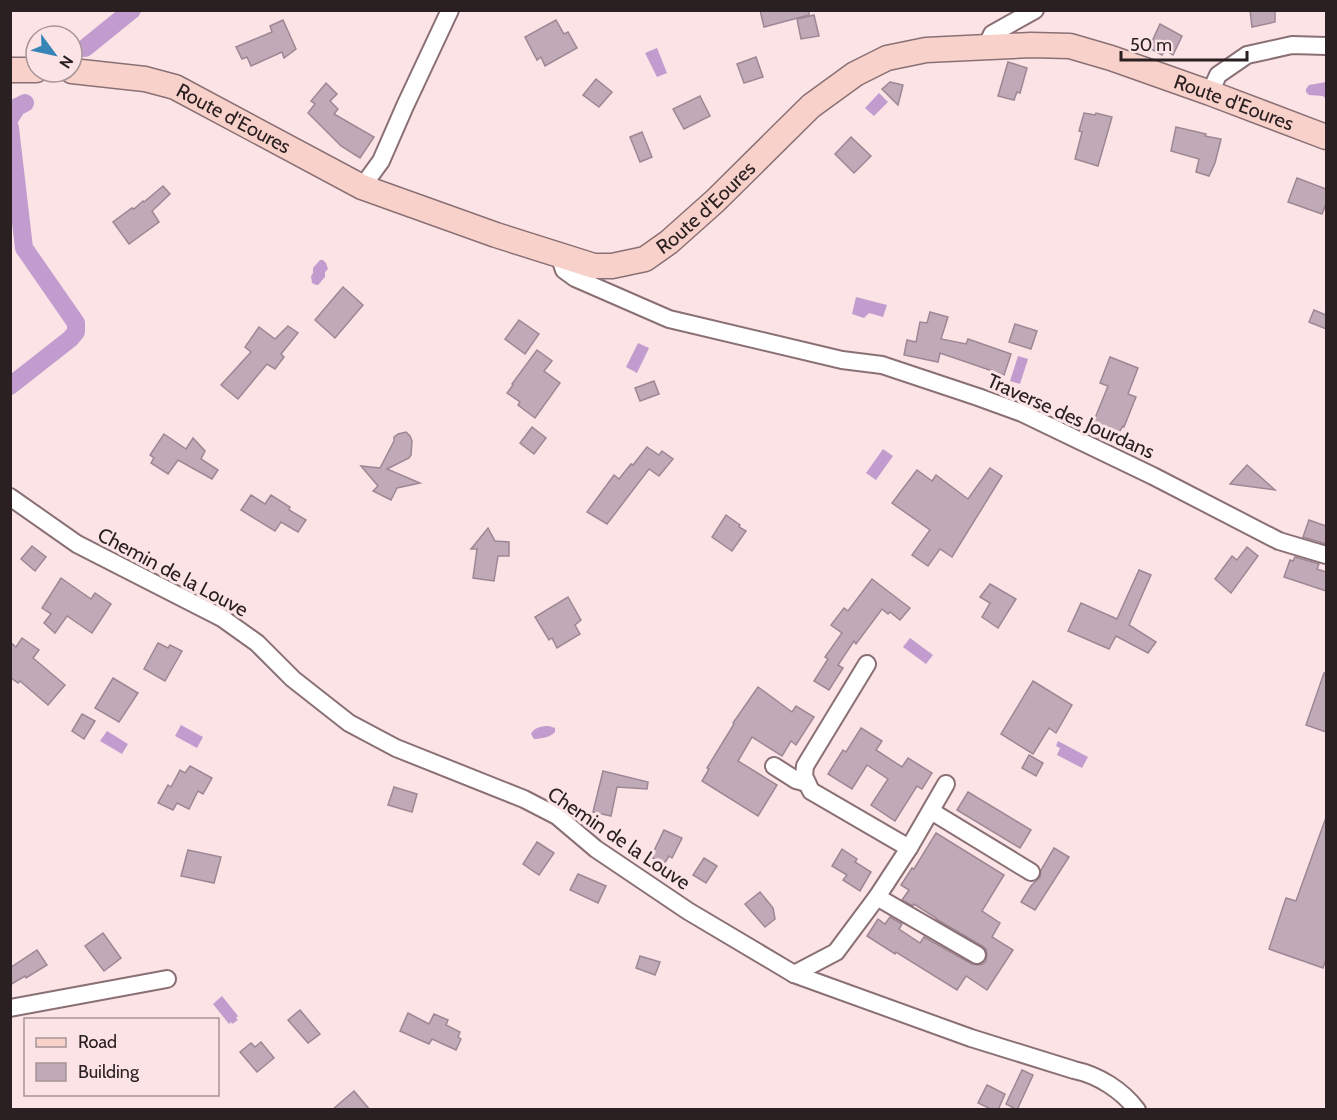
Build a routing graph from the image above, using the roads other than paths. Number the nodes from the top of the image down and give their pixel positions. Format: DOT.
graph roads {
  1 [pos="450,10"];
  2 [pos="1035,10"];
  3 [pos="1326,46"];
  4 [pos="986,47"];
  5 [pos="84,72"];
  6 [pos="1210,93"];
  7 [pos="1326,137"];
  8 [pos="362,187"];
  9 [pos="559,255"];
  10 [pos="10,497"];
  11 [pos="1326,555"];
  12 [pos="867,664"];
  13 [pos="774,766"];
  14 [pos="807,783"];
  15 [pos="946,784"];
  16 [pos="931,812"];
  17 [pos="909,848"];
  18 [pos="1030,872"];
  19 [pos="877,897"];
  20 [pos="977,955"];
  21 [pos="795,974"];
  22 [pos="166,979"];
  23 [pos="10,1008"];
  24 [pos="1137,1110"];
  1 -- 8 [label="street"];
  2 -- 4 [label="street"];
  3 -- 6 [label="street"];
  4 -- 6 [label="street, Route d'Eoures"];
  4 -- 9 [label="street, Route d'Eoures"];
  5 -- 8 [label="street, Route d'Eoures"];
  6 -- 7 [label="street, Route d'Eoures"];
  8 -- 9 [label="street, Route d'Eoures"];
  9 -- 11 [label="street, Traverse des Jourdans"];
  10 -- 21 [label="street, Chemin de la Louve"];
  12 -- 14 [label="street"];
  13 -- 14 [label="street"];
  14 -- 17 [label="street"];
  15 -- 16 [label="street"];
  16 -- 17 [label="street"];
  16 -- 18 [label="street"];
  17 -- 19 [label="street"];
  19 -- 20 [label="street"];
  19 -- 21 [label="street"];
  21 -- 24 [label="street, Chemin de la Louve"];
  22 -- 23 [label="street"];
}
